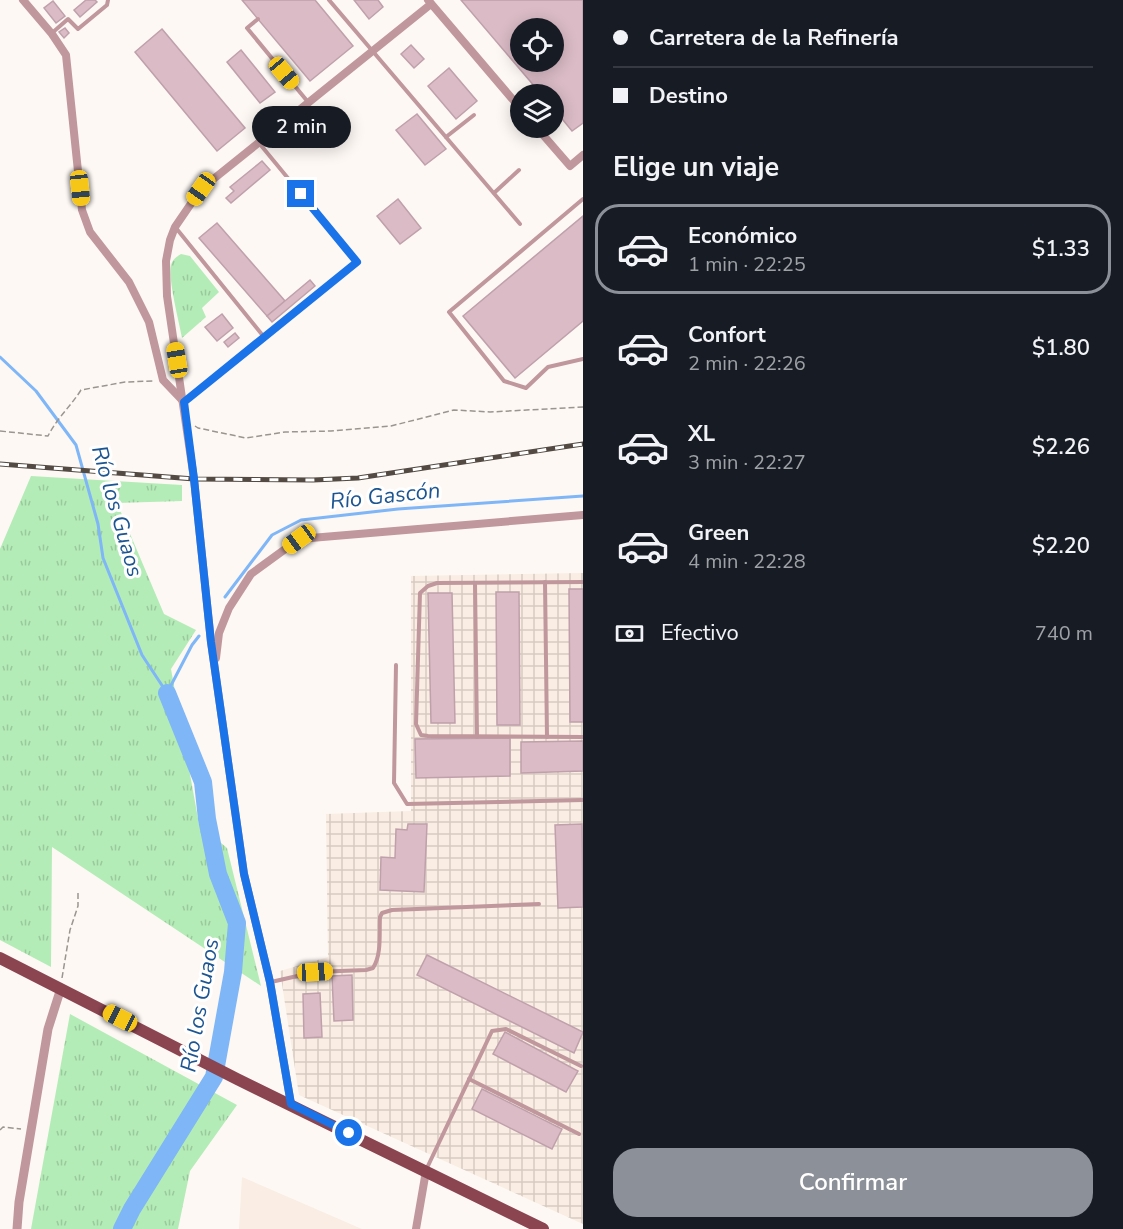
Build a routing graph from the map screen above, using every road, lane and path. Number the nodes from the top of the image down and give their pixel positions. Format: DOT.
graph roads {
  1 [pos="108,0"];
  2 [pos="329,0"];
  3 [pos="27,2"];
  4 [pos="430,2"];
  5 [pos="258,19"];
  6 [pos="52,34"];
  7 [pos="373,50"];
  8 [pos="510,96"];
  9 [pos="309,102"];
  10 [pos="474,115"];
  11 [pos="446,137"];
  12 [pos="546,138"];
  13 [pos="259,142"];
  14 [pos="583,155"];
  15 [pos="519,170"];
  16 [pos="494,193"];
  17 [pos="583,199"];
  18 [pos="520,224"];
  19 [pos="175,226"];
  20 [pos="264,337"];
  21 [pos="583,359"];
  22 [pos="164,380"];
  23 [pos="184,402"];
  24 [pos="583,407"];
  25 [pos="186,418"];
  26 [pos="0,431"];
  27 [pos="583,515"];
  28 [pos="545,582"];
  29 [pos="583,582"];
  30 [pos="475,583"];
  31 [pos="214,665"];
  32 [pos="396,665"];
  33 [pos="477,736"];
  34 [pos="547,736"];
  35 [pos="583,737"];
  36 [pos="583,800"];
  37 [pos="78,893"];
  38 [pos="539,904"];
  39 [pos="0,958"];
  40 [pos="270,982"];
  41 [pos="61,988"];
  42 [pos="581,1066"];
  43 [pos="469,1079"];
  44 [pos="291,1104"];
  45 [pos="31,1129"];
  46 [pos="0,1130"];
  47 [pos="579,1134"];
  48 [pos="426,1171"];
  49 [pos="17,1229"];
  50 [pos="416,1229"];
  51 [pos="543,1229"];
  1 -- 6 [label="lane"];
  2 -- 7 [label="lane"];
  3 -- 6 [label="street"];
  4 -- 7 [label="street"];
  4 -- 8 [label="street"];
  5 -- 9 [label="lane"];
  6 -- 22 [label="street"];
  7 -- 9 [label="street"];
  7 -- 11 [label="lane"];
  9 -- 13 [label="street"];
  10 -- 11 [label="lane"];
  11 -- 16 [label="lane"];
  12 -- 14 [label="street"];
  13 -- 19 [label="street"];
  13 -- 20 [label="lane"];
  15 -- 16 [label="lane"];
  16 -- 18 [label="lane"];
  17 -- 21 [label="lane"];
  19 -- 20 [label="lane"];
  19 -- 23 [label="street"];
  20 -- 23 [label="lane"];
  22 -- 23 [label="street"];
  22 -- 26 [label="path"];
  23 -- 25 [label="street"];
  24 -- 25 [label="path"];
  25 -- 31 [label="street"];
  27 -- 31 [label="street"];
  28 -- 29 [label="lane"];
  28 -- 30 [label="lane"];
  28 -- 34 [label="lane"];
  30 -- 33 [label="lane"];
  30 -- 33 [label="lane"];
  31 -- 40 [label="street"];
  32 -- 36 [label="lane"];
  33 -- 34 [label="lane"];
  34 -- 35 [label="lane"];
  37 -- 41 [label="path"];
  38 -- 40 [label="lane"];
  39 -- 41 [label="main road"];
  40 -- 44 [label="street"];
  41 -- 44 [label="main road"];
  41 -- 45 [label="street"];
  42 -- 43 [label="lane"];
  43 -- 47 [label="lane"];
  43 -- 48 [label="lane"];
  44 -- 48 [label="main road"];
  45 -- 46 [label="path"];
  45 -- 49 [label="street"];
  48 -- 50 [label="street"];
  48 -- 51 [label="main road"];
}
